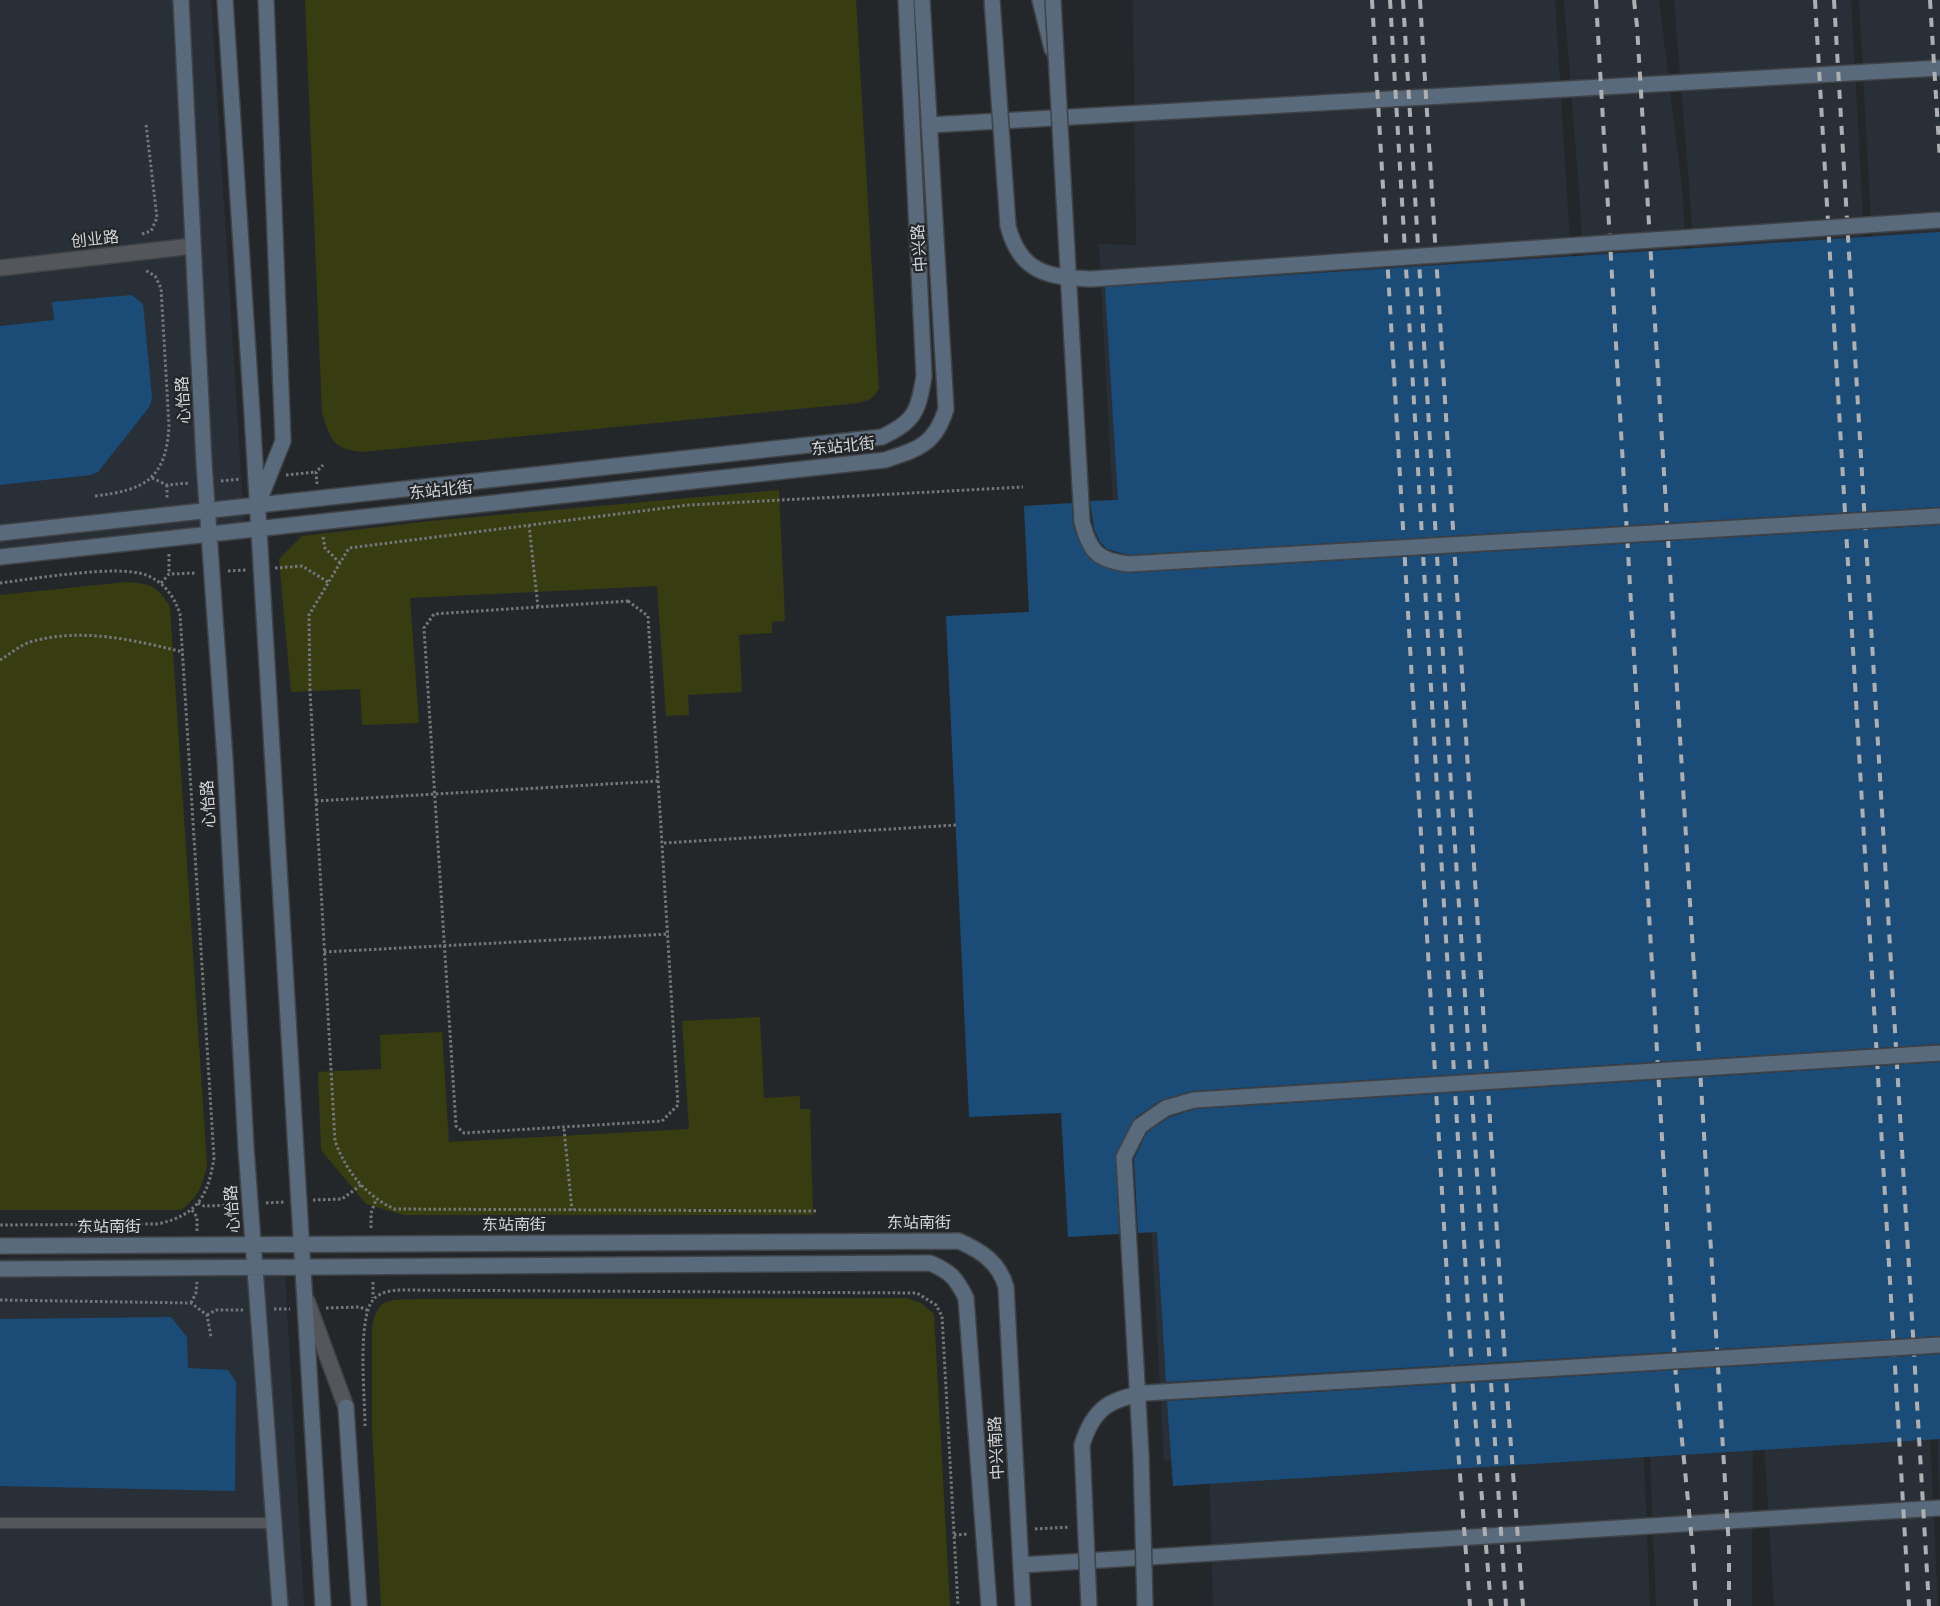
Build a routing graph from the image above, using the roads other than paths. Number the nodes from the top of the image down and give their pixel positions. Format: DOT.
graph roads {
  1 [pos="181,0"];
  2 [pos="225,0"];
  3 [pos="906,0"];
  4 [pos="922,0"];
  5 [pos="992,0"];
  6 [pos="1040,0"];
  7 [pos="1053,0"];
  8 [pos="266,3"];
  9 [pos="1940,68"];
  10 [pos="1058,72"];
  11 [pos="929,125"];
  12 [pos="1940,220"];
  13 [pos="193,246"];
  14 [pos="0,268"];
  15 [pos="882,437"];
  16 [pos="885,460"];
  17 [pos="262,477"];
  18 [pos="258,505"];
  19 [pos="208,510"];
  20 [pos="1940,516"];
  21 [pos="259,528"];
  22 [pos="0,533"];
  23 [pos="209,534"];
  24 [pos="0,557"];
  25 [pos="1940,1053"];
  26 [pos="253,1244"];
  27 [pos="301,1244"];
  28 [pos="0,1246"];
  29 [pos="254,1267"];
  30 [pos="302,1267"];
  31 [pos="0,1269"];
  32 [pos="1006,1287"];
  33 [pos="307,1308"];
  34 [pos="1940,1345"];
  35 [pos="1940,1508"];
  36 [pos="0,1522"];
  37 [pos="273,1523"];
  38 [pos="1021,1565"];
  39 [pos="280,1606"];
  40 [pos="323,1606"];
  41 [pos="359,1606"];
  42 [pos="989,1606"];
  43 [pos="1023,1606"];
  44 [pos="1088,1606"];
  45 [pos="1145,1606"];
  1 -- 13 [label="street, 心怡路"];
  2 -- 17 [label="street"];
  3 -- 15 [label="street, 中兴路"];
  4 -- 11 [label="street, 中兴路"];
  5 -- 12 [label="street, bridge"];
  6 -- 10 [label="street, bridge"];
  7 -- 10 [label="street, bridge"];
  8 -- 17 [label="street"];
  9 -- 11 [label="street"];
  10 -- 20 [label="street, bridge"];
  11 -- 16 [label="street, 中兴路"];
  13 -- 14 [label="street, 创业路"];
  13 -- 19 [label="street, 心怡路"];
  15 -- 18 [label="street, 东站北街"];
  16 -- 21 [label="street, 东站北街"];
  17 -- 18 [label="street"];
  18 -- 19 [label="street, 东站北街"];
  18 -- 21 [label="street"];
  19 -- 22 [label="street, 东站北街"];
  19 -- 23 [label="street, 心怡路"];
  21 -- 23 [label="street, 东站北街"];
  21 -- 27 [label="street"];
  23 -- 24 [label="street, 东站北街"];
  23 -- 26 [label="street, 心怡路"];
  25 -- 45 [label="street, bridge"];
  26 -- 27 [label="street, 东站南街"];
  26 -- 28 [label="street, 东站南街"];
  26 -- 29 [label="street, 心怡路"];
  27 -- 30 [label="street"];
  27 -- 32 [label="street, 东站南街"];
  29 -- 30 [label="street"];
  29 -- 31 [label="street"];
  29 -- 37 [label="street, 心怡路"];
  30 -- 33 [label="street"];
  30 -- 42 [label="street, 中兴南路"];
  32 -- 38 [label="street, 中兴南路"];
  33 -- 40 [label="street"];
  33 -- 41 [label="street"];
  34 -- 44 [label="street, bridge"];
  35 -- 38 [label="street"];
  36 -- 37 [label="lane"];
  37 -- 39 [label="street, 心怡路"];
  38 -- 43 [label="street, 中兴南路"];
}
